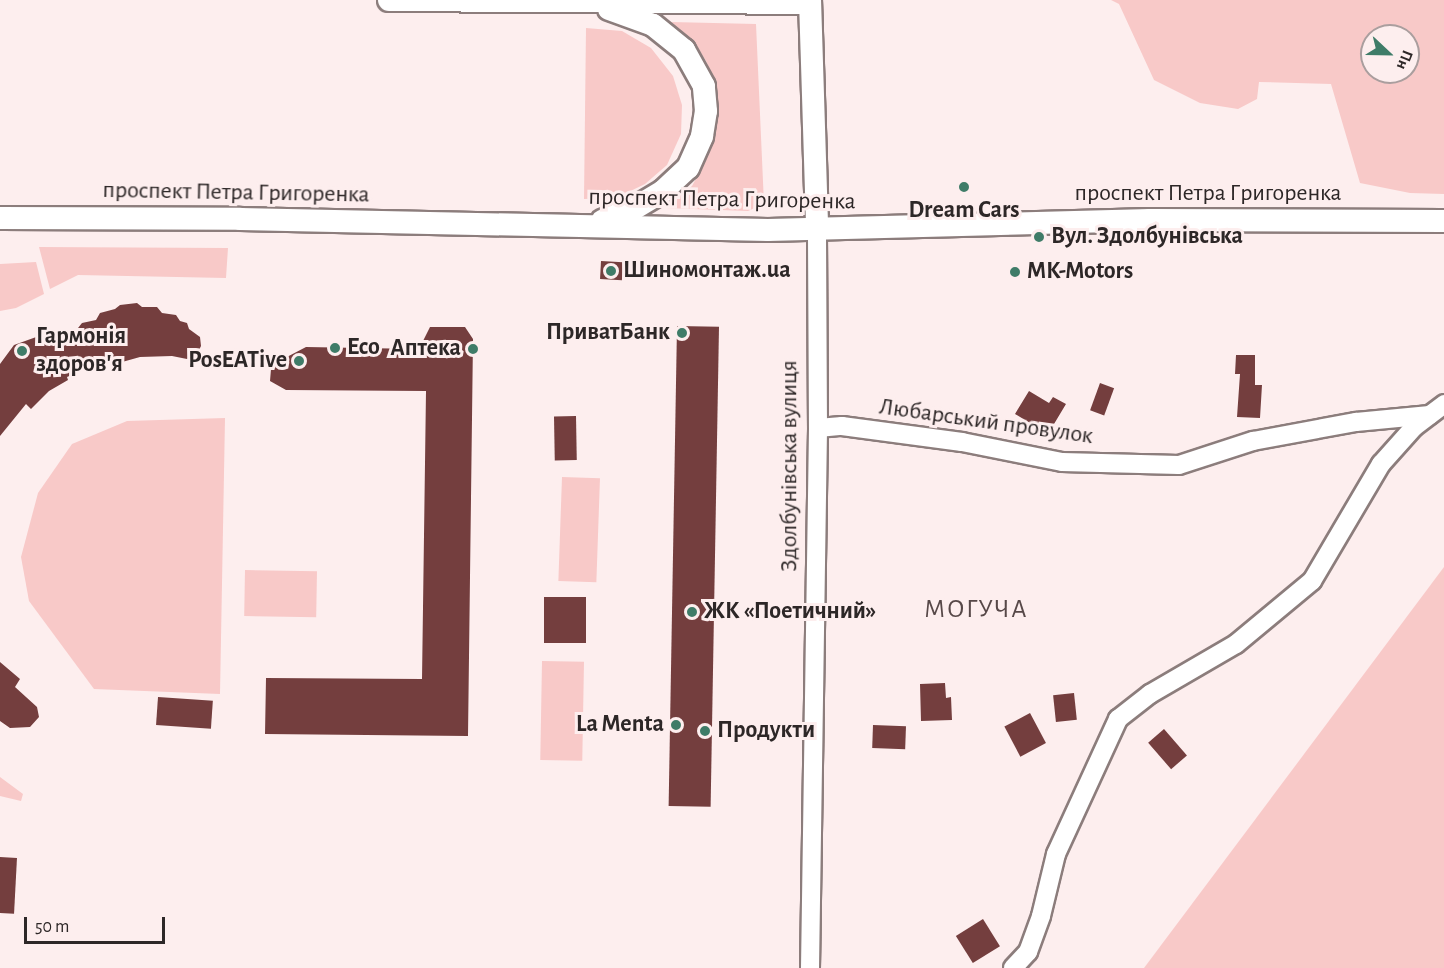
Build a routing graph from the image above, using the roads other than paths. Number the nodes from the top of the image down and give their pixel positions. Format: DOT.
graph roads {
  1 [pos="389,0"];
  2 [pos="810,2"];
  3 [pos="594,3"];
  4 [pos="0,218"];
  5 [pos="1444,221"];
  6 [pos="593,225"];
  7 [pos="817,230"];
  8 [pos="1437,410"];
  9 [pos="818,428"];
  10 [pos="810,968"];
  11 [pos="1013,968"];
  1 -- 3 [label="main road"];
  2 -- 3 [label="main road"];
  2 -- 7 [label="main road, Здолбунівська вулиця"];
  3 -- 6 [label="main road"];
  4 -- 6 [label="main road, проспект Петра Григоренка"];
  5 -- 7 [label="main road, проспект Петра Григоренка"];
  6 -- 7 [label="main road, проспект Петра Григоренка"];
  7 -- 9 [label="street, Здолбунівська вулиця"];
  8 -- 9 [label="street, Любарський провулок"];
  8 -- 11 [label="street"];
  9 -- 10 [label="street, Здолбунівська вулиця"];
}
